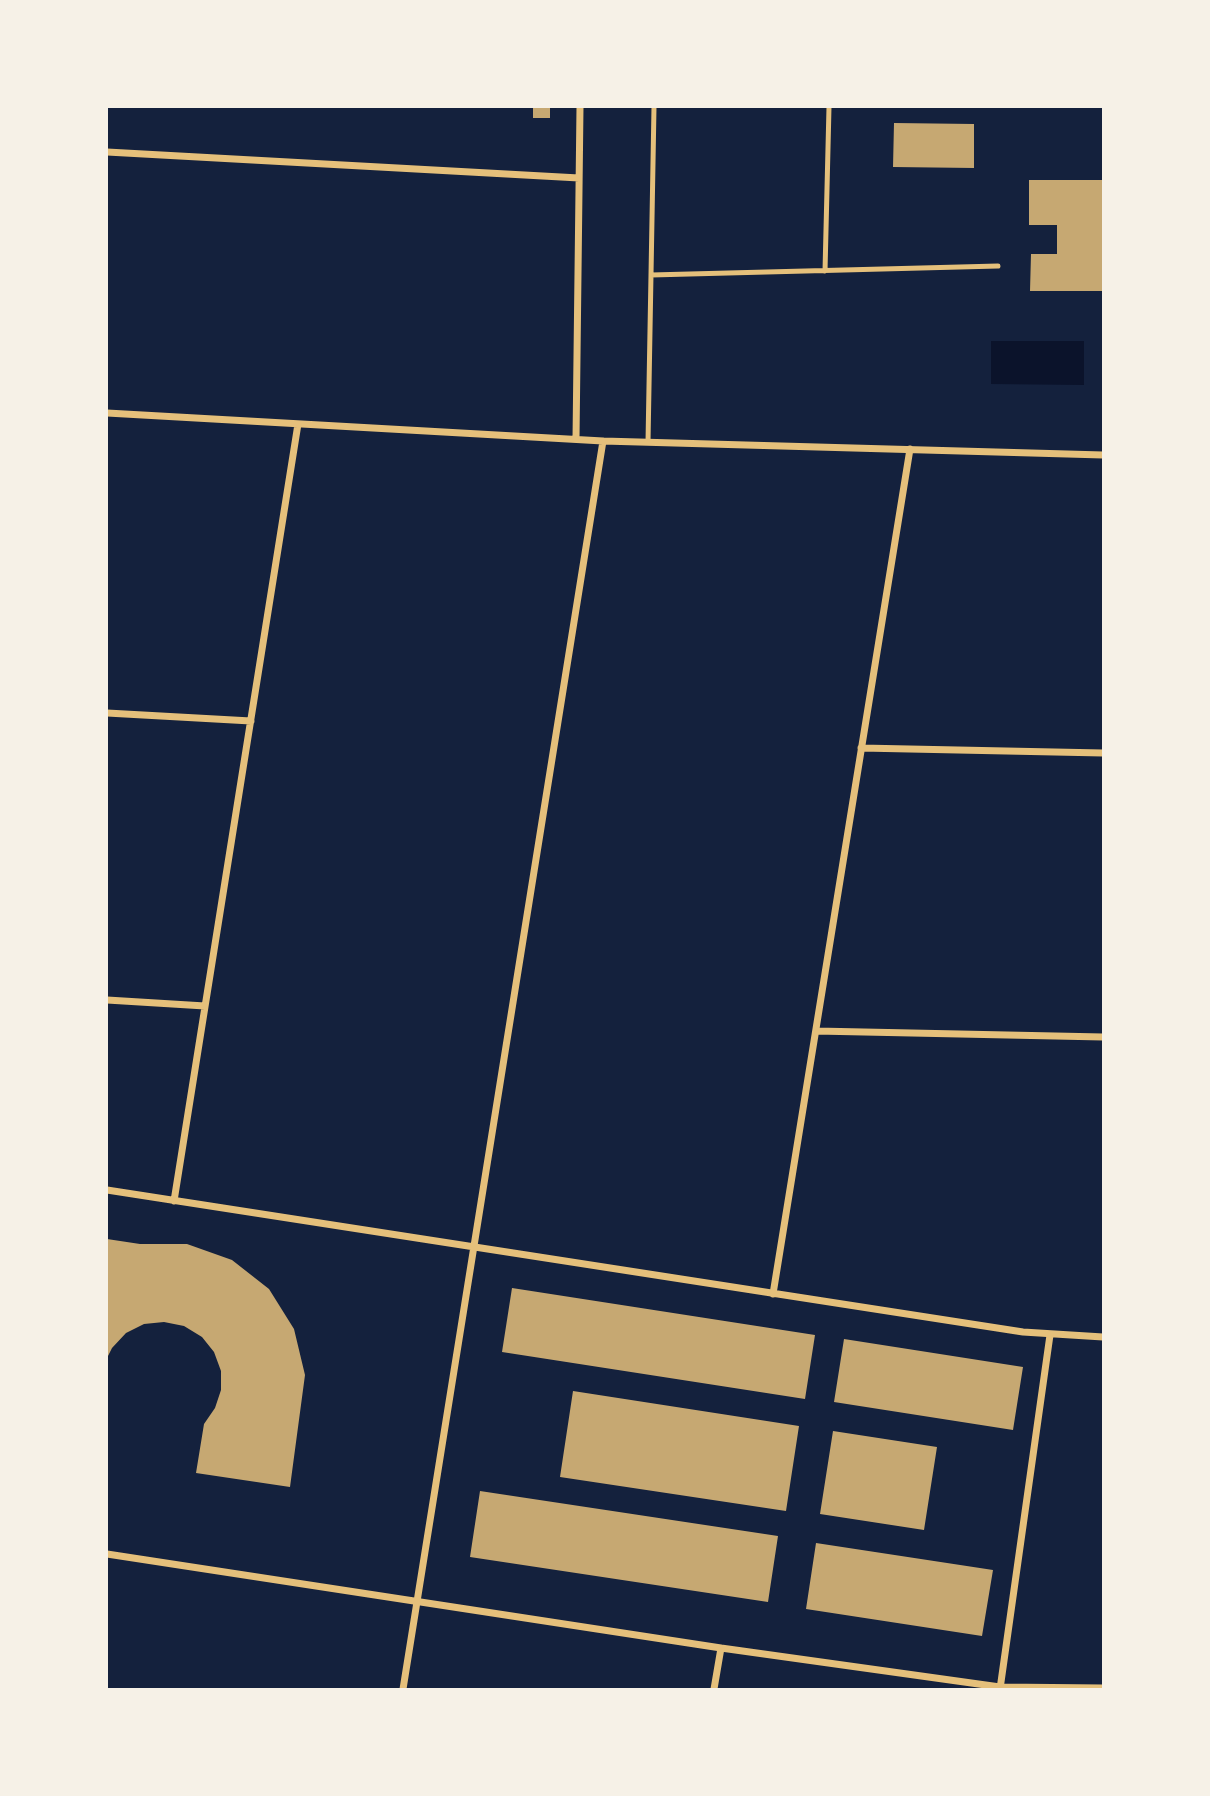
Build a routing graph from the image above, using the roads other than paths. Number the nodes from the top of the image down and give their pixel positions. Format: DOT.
graph roads {
  1 [pos="580,107"];
  2 [pos="654,107"];
  3 [pos="830,107"];
  4 [pos="107,152"];
  5 [pos="579,178"];
  6 [pos="998,266"];
  7 [pos="825,271"];
  8 [pos="651,275"];
  9 [pos="107,413"];
  10 [pos="298,424"];
  11 [pos="576,439"];
  12 [pos="603,441"];
  13 [pos="648,442"];
  14 [pos="910,449"];
  15 [pos="1103,455"];
  16 [pos="107,713"];
  17 [pos="251,721"];
  18 [pos="861,748"];
  19 [pos="1103,753"];
  20 [pos="107,1000"];
  21 [pos="205,1006"];
  22 [pos="816,1031"];
  23 [pos="1103,1037"];
  24 [pos="107,1190"];
  25 [pos="174,1201"];
  26 [pos="474,1247"];
  27 [pos="773,1294"];
  28 [pos="1050,1335"];
  29 [pos="1103,1337"];
  30 [pos="107,1554"];
  31 [pos="418,1602"];
  32 [pos="721,1648"];
  33 [pos="1000,1688"];
  34 [pos="1103,1688"];
  35 [pos="404,1689"];
  36 [pos="714,1689"];
  1 -- 5 [label="street"];
  2 -- 8 [label="lane"];
  3 -- 7 [label="lane"];
  4 -- 5 [label="street"];
  5 -- 11 [label="street"];
  6 -- 7 [label="lane"];
  7 -- 8 [label="lane"];
  8 -- 13 [label="lane"];
  9 -- 10 [label="street"];
  10 -- 11 [label="street"];
  10 -- 17 [label="street"];
  11 -- 12 [label="street"];
  12 -- 13 [label="street"];
  12 -- 26 [label="street"];
  13 -- 14 [label="street"];
  14 -- 15 [label="street"];
  14 -- 18 [label="street"];
  16 -- 17 [label="street"];
  17 -- 21 [label="street"];
  18 -- 19 [label="street"];
  18 -- 22 [label="street"];
  20 -- 21 [label="street"];
  21 -- 25 [label="street"];
  22 -- 23 [label="street"];
  22 -- 27 [label="street"];
  24 -- 25 [label="street"];
  25 -- 26 [label="street"];
  26 -- 27 [label="street"];
  26 -- 31 [label="street"];
  27 -- 28 [label="street"];
  28 -- 29 [label="street"];
  28 -- 33 [label="street"];
  30 -- 31 [label="street"];
  31 -- 32 [label="street"];
  31 -- 35 [label="street"];
  32 -- 33 [label="street"];
  32 -- 36 [label="street"];
  33 -- 34 [label="street"];
}
